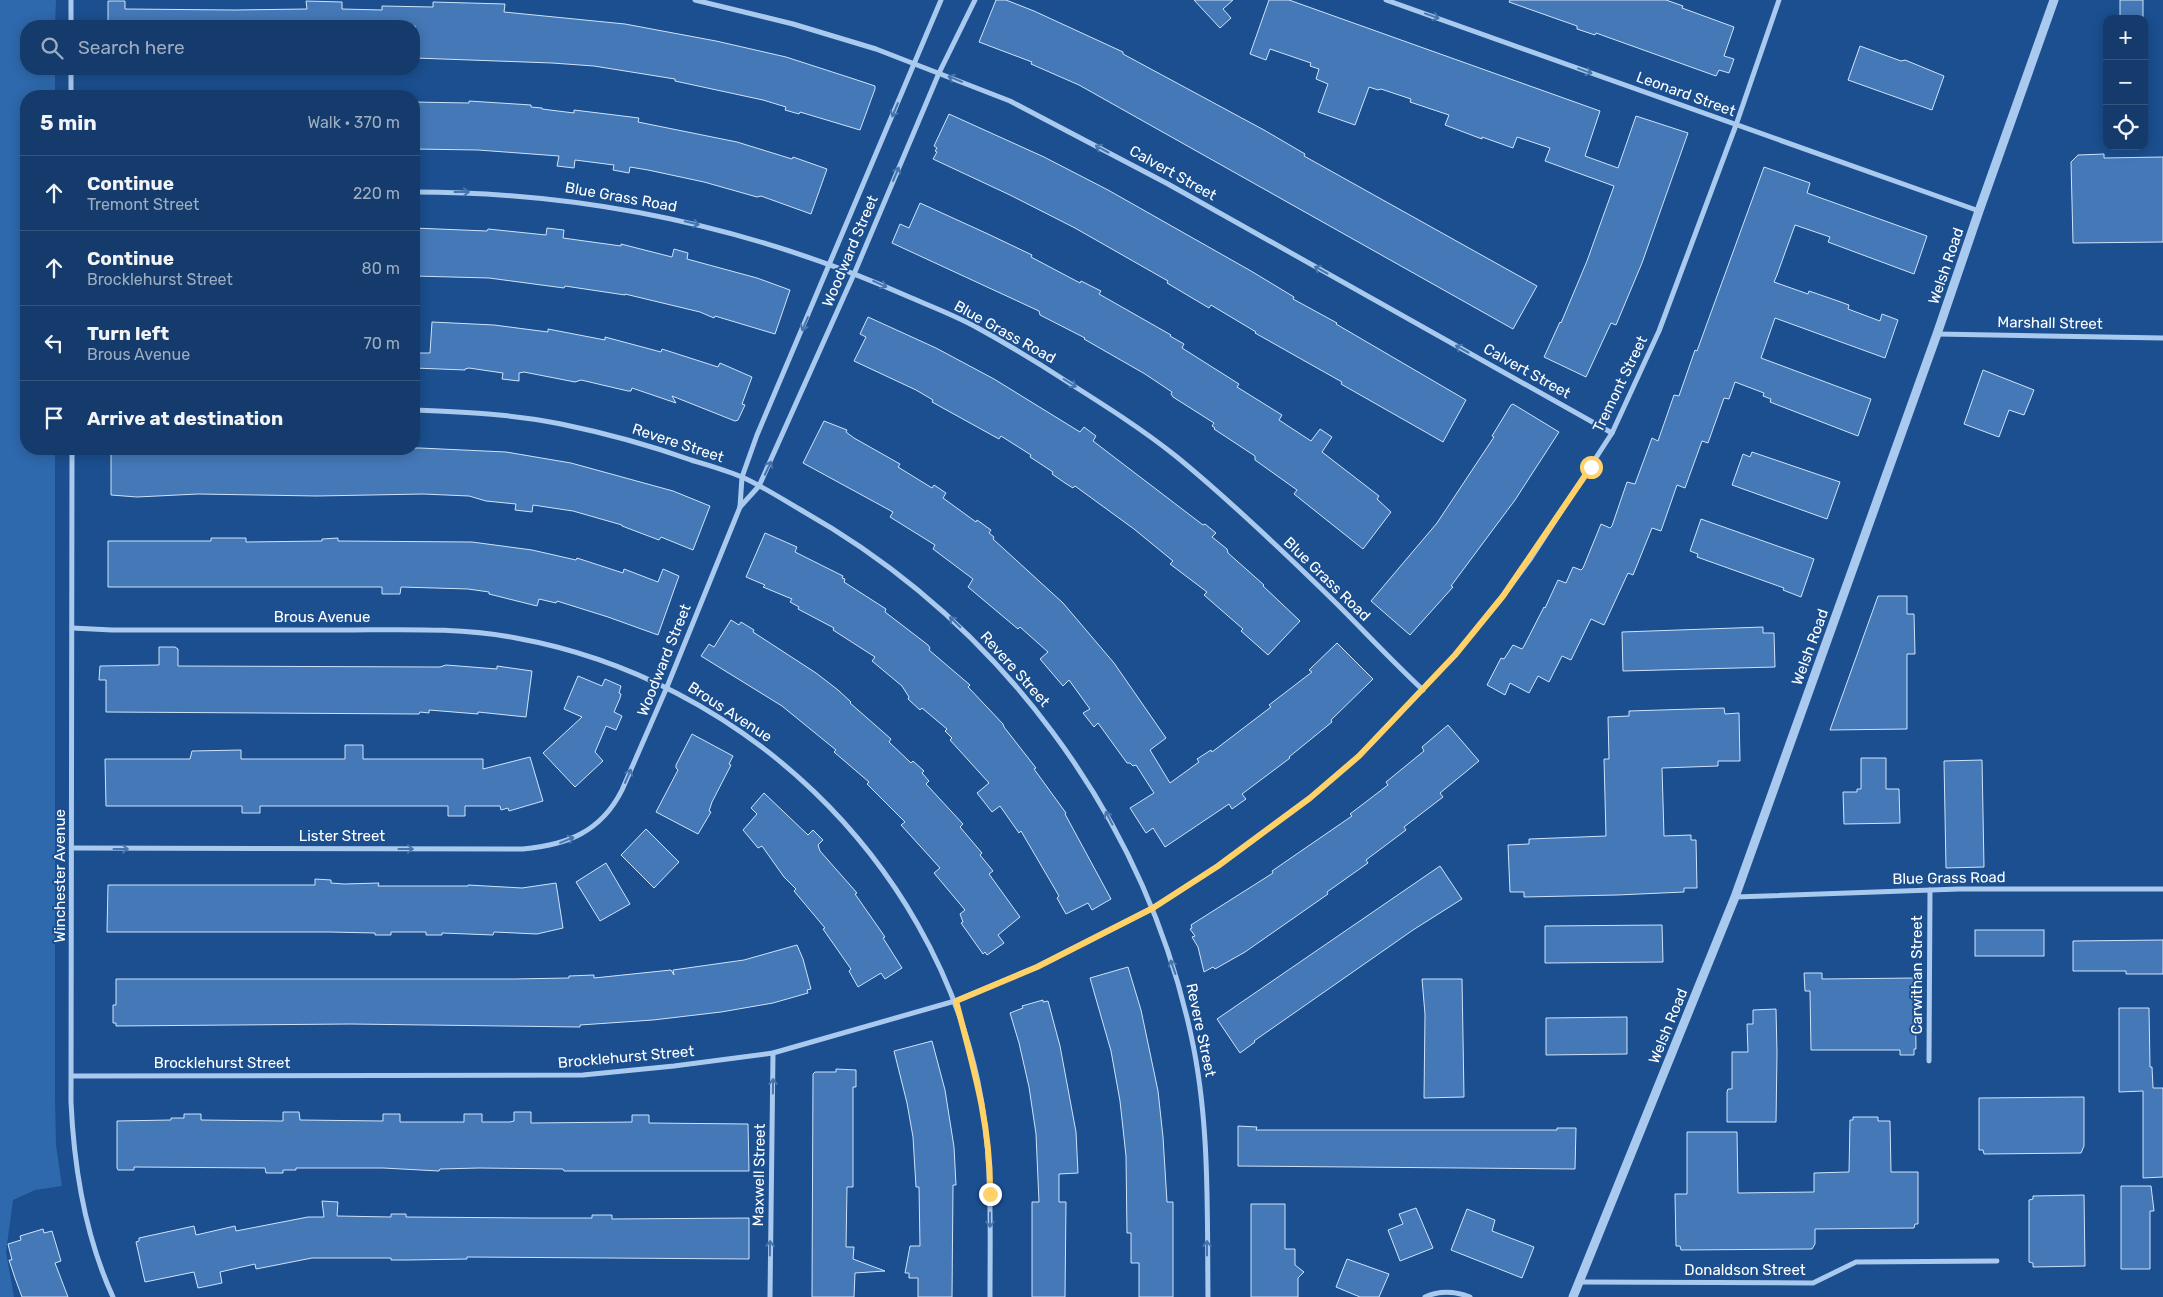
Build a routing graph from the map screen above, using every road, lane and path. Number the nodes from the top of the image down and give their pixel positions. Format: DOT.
graph roads {
  1 [pos="71,0"];
  2 [pos="695,0"];
  3 [pos="941,0"];
  4 [pos="975,0"];
  5 [pos="1386,0"];
  6 [pos="1779,0"];
  7 [pos="2054,0"];
  8 [pos="71,20"];
  9 [pos="914,63"];
  10 [pos="939,73"];
  11 [pos="71,75"];
  12 [pos="71,90"];
  13 [pos="1736,126"];
  14 [pos="420,192"];
  15 [pos="1979,210"];
  16 [pos="830,264"];
  17 [pos="854,274"];
  18 [pos="1937,334"];
  19 [pos="2163,338"];
  20 [pos="420,410"];
  21 [pos="1612,433"];
  22 [pos="72,455"];
  23 [pos="742,477"];
  24 [pos="759,486"];
  25 [pos="740,507"];
  26 [pos="72,628"];
  27 [pos="667,687"];
  28 [pos="1423,690"];
  29 [pos="603,818"];
  30 [pos="72,848"];
  31 [pos="2163,889"];
  32 [pos="1930,890"];
  33 [pos="1735,897"];
  34 [pos="1153,908"];
  35 [pos="956,1001"];
  36 [pos="773,1053"];
  37 [pos="1929,1060"];
  38 [pos="72,1076"];
  39 [pos="1997,1261"];
  40 [pos="1580,1282"];
  41 [pos="113,1297"];
  42 [pos="770,1297"];
  43 [pos="990,1297"];
  44 [pos="1208,1297"];
  45 [pos="1425,1297"];
  46 [pos="1470,1297"];
  47 [pos="1574,1297"];
  1 -- 8 [label="street"];
  2 -- 9 [label="street, Calvert Street"];
  3 -- 9 [label="street, Woodward Street"];
  4 -- 10 [label="street, Woodward Street"];
  5 -- 13 [label="street, Leonard Street, one-way"];
  6 -- 13 [label="street, Tremont Street"];
  7 -- 15 [label="street, Welsh Road"];
  9 -- 10 [label="street, Calvert Street"];
  9 -- 16 [label="street, Woodward Street, one-way"];
  17 -- 10 [label="street, Woodward Street, one-way"];
  21 -- 10 [label="street, Calvert Street, one-way"];
  11 -- 12 [label="street"];
  13 -- 15 [label="street, Leonard Street"];
  13 -- 21 [label="street, Tremont Street"];
  14 -- 16 [label="street, Blue Grass Road, one-way"];
  15 -- 18 [label="street, Welsh Road"];
  16 -- 17 [label="street, Blue Grass Road"];
  16 -- 23 [label="street, Woodward Street, one-way"];
  24 -- 17 [label="street, Woodward Street, one-way"];
  17 -- 28 [label="street, Blue Grass Road, one-way"];
  18 -- 19 [label="street, Marshall Street"];
  18 -- 33 [label="street, Welsh Road"];
  20 -- 23 [label="street, Revere Street"];
  21 -- 28 [label="street, Tremont Street"];
  22 -- 26 [label="street, Winchester Avenue"];
  23 -- 24 [label="street, Revere Street"];
  23 -- 25 [label="street, Woodward Street"];
  24 -- 25 [label="street, Woodward Street"];
  34 -- 24 [label="street, Revere Street, one-way"];
  25 -- 27 [label="street, Woodward Street"];
  26 -- 27 [label="street, Brous Avenue"];
  26 -- 30 [label="street, Winchester Avenue"];
  29 -- 27 [label="street, Woodward Street, one-way"];
  27 -- 35 [label="street, Brous Avenue"];
  28 -- 34 [label="street, Tremont Street"];
  30 -- 29 [label="street, Lister Street, one-way"];
  30 -- 38 [label="street, Winchester Avenue"];
  31 -- 32 [label="street, Blue Grass Road"];
  32 -- 33 [label="street, Blue Grass Road"];
  32 -- 37 [label="street, Carwithan Street"];
  33 -- 40 [label="street, Welsh Road"];
  34 -- 35 [label="street, Brocklehurst Street"];
  44 -- 34 [label="street, Revere Street, one-way"];
  35 -- 36 [label="street, Brocklehurst Street"];
  35 -- 43 [label="street, Brous Avenue, one-way"];
  36 -- 38 [label="street, Brocklehurst Street"];
  42 -- 36 [label="street, Maxwell Street, one-way"];
  38 -- 41 [label="street, Winchester Avenue"];
  39 -- 40 [label="street, Donaldson Street"];
  40 -- 47 [label="street, Welsh Road"];
  45 -- 46 [label="street"];
}
